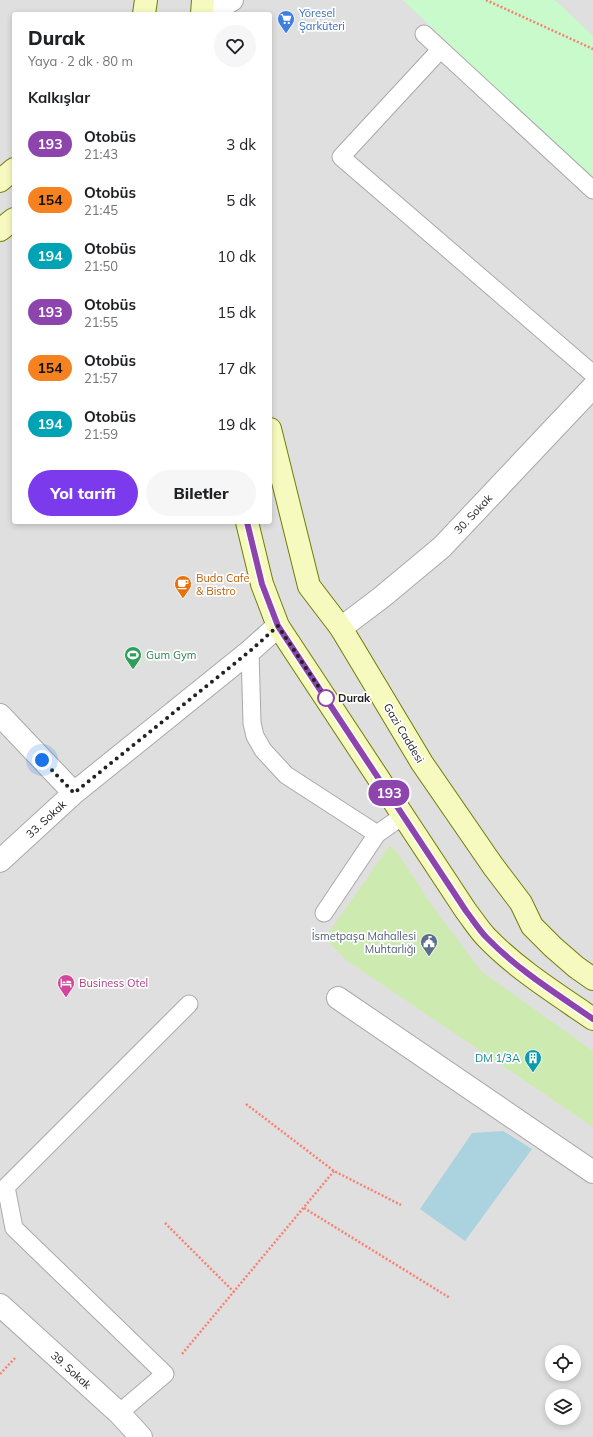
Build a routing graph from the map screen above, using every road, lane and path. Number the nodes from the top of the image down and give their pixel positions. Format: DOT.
graph roads {
  1 [pos="146,0"];
  2 [pos="203,0"];
  3 [pos="232,0"];
  4 [pos="486,0"];
  5 [pos="144,12"];
  6 [pos="202,12"];
  7 [pos="211,12"];
  8 [pos="424,34"];
  9 [pos="593,49"];
  10 [pos="440,50"];
  11 [pos="12,171"];
  12 [pos="0,181"];
  13 [pos="593,190"];
  14 [pos="12,221"];
  15 [pos="0,230"];
  16 [pos="593,374"];
  17 [pos="593,387"];
  18 [pos="272,437"];
  19 [pos="247,524"];
  20 [pos="278,626"];
  21 [pos="341,628"];
  22 [pos="250,651"];
  23 [pos="0,714"];
  24 [pos="74,793"];
  25 [pos="404,815"];
  26 [pos="376,834"];
  27 [pos="0,861"];
  28 [pos="324,913"];
  29 [pos="593,979"];
  30 [pos="338,998"];
  31 [pos="189,1004"];
  32 [pos="593,1019"];
  33 [pos="246,1104"];
  34 [pos="334,1171"];
  35 [pos="593,1172"];
  36 [pos="401,1205"];
  37 [pos="304,1208"];
  38 [pos="165,1223"];
  39 [pos="234,1292"];
  40 [pos="450,1298"];
  41 [pos="0,1305"];
  42 [pos="165,1374"];
  43 [pos="119,1413"];
  44 [pos="134,1435"];
  1 -- 5 [label="street"];
  2 -- 6 [label="street"];
  3 -- 7 [label="street"];
  4 -- 9 [label="path"];
  8 -- 10 [label="lane"];
  10 -- 13 [label="lane"];
  10 -- 16 [label="lane"];
  11 -- 12 [label="street"];
  14 -- 15 [label="street"];
  17 -- 21 [label="street, 30. Sokak"];
  18 -- 21 [label="street, Gazi Caddesi"];
  19 -- 20 [label="street"];
  20 -- 22 [label="street, 33. Sokak"];
  20 -- 25 [label="street"];
  21 -- 29 [label="street, Gazi Caddesi"];
  22 -- 24 [label="street, 33. Sokak"];
  22 -- 26 [label="lane"];
  23 -- 24 [label="street"];
  24 -- 27 [label="street, 33. Sokak"];
  25 -- 26 [label="lane"];
  25 -- 32 [label="street"];
  26 -- 28 [label="lane"];
  30 -- 35 [label="street"];
  31 -- 42 [label="lane"];
  33 -- 34 [label="path"];
  34 -- 36 [label="path"];
  34 -- 37 [label="path"];
  37 -- 39 [label="path"];
  37 -- 40 [label="path"];
  38 -- 39 [label="path"];
  39 -- 42 [label="path"];
  41 -- 43 [label="street, 39. Sokak"];
  42 -- 43 [label="lane"];
  43 -- 44 [label="street, 39. Sokak"];
}
